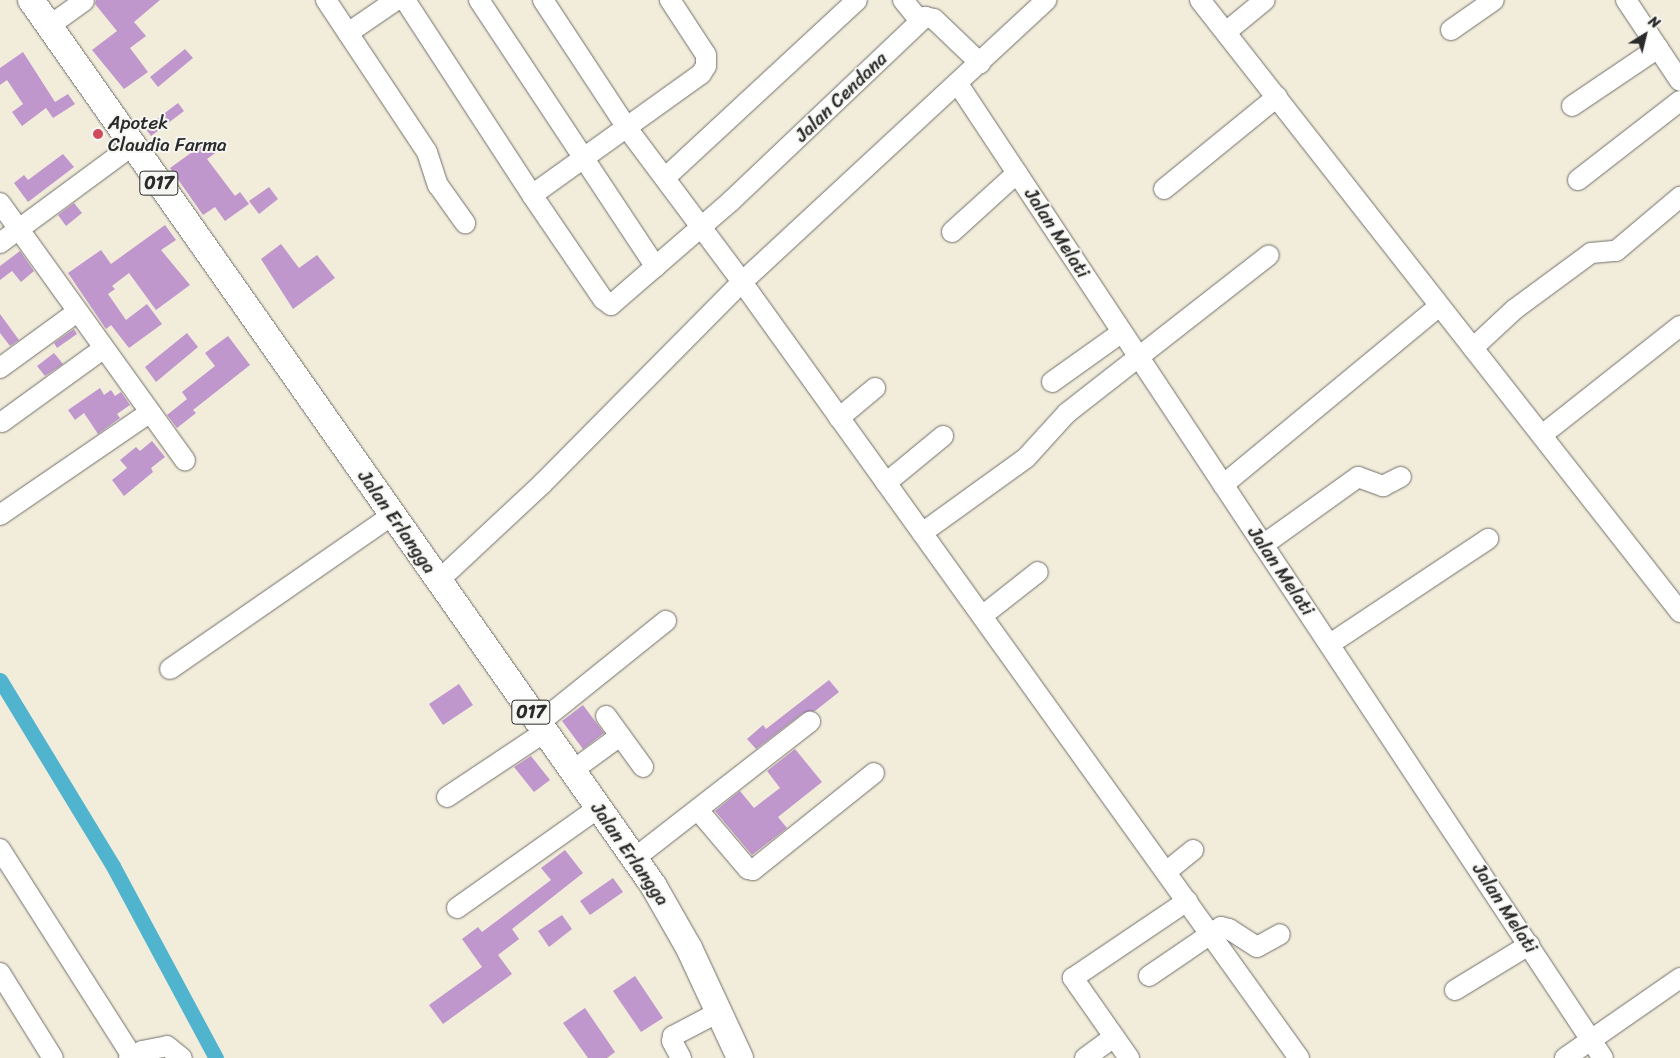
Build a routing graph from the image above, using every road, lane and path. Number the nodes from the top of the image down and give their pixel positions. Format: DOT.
graph roads {
  1 [pos="31,0"];
  2 [pos="84,0"];
  3 [pos="326,0"];
  4 [pos="396,0"];
  5 [pos="405,0"];
  6 [pos="479,0"];
  7 [pos="543,0"];
  8 [pos="670,0"];
  9 [pos="857,0"];
  10 [pos="903,0"];
  11 [pos="1046,0"];
  12 [pos="1200,0"];
  13 [pos="1265,0"];
  14 [pos="1494,0"];
  15 [pos="1626,0"];
  16 [pos="920,21"];
  17 [pos="49,26"];
  18 [pos="1451,30"];
  19 [pos="1226,32"];
  20 [pos="348,33"];
  21 [pos="1658,48"];
  22 [pos="980,63"];
  23 [pos="1680,82"];
  24 [pos="958,84"];
  25 [pos="1277,97"];
  26 [pos="1680,102"];
  27 [pos="1572,106"];
  28 [pos="627,128"];
  29 [pos="133,145"];
  30 [pos="582,157"];
  31 [pos="1017,173"];
  32 [pos="666,177"];
  33 [pos="1578,180"];
  34 [pos="1164,189"];
  35 [pos="532,195"];
  36 [pos="1680,197"];
  37 [pos="0,203"];
  38 [pos="465,223"];
  39 [pos="18,230"];
  40 [pos="697,231"];
  41 [pos="952,232"];
  42 [pos="0,243"];
  43 [pos="1269,256"];
  44 [pos="656,267"];
  45 [pos="738,287"];
  46 [pos="1438,306"];
  47 [pos="77,312"];
  48 [pos="1680,326"];
  49 [pos="1122,332"];
  50 [pos="1473,348"];
  51 [pos="104,349"];
  52 [pos="1139,358"];
  53 [pos="0,368"];
  54 [pos="1052,382"];
  55 [pos="875,388"];
  56 [pos="149,413"];
  57 [pos="839,418"];
  58 [pos="2,422"];
  59 [pos="943,436"];
  60 [pos="1542,436"];
  61 [pos="185,460"];
  62 [pos="1401,477"];
  63 [pos="886,483"];
  64 [pos="1223,485"];
  65 [pos="0,515"];
  66 [pos="392,515"];
  67 [pos="922,533"];
  68 [pos="1488,539"];
  69 [pos="1263,545"];
  70 [pos="1038,572"];
  71 [pos="438,581"];
  72 [pos="1680,612"];
  73 [pos="982,616"];
  74 [pos="666,621"];
  75 [pos="1330,644"];
  76 [pos="170,669"];
  77 [pos="606,716"];
  78 [pos="810,722"];
  79 [pos="542,728"];
  80 [pos="620,736"];
  81 [pos="643,767"];
  82 [pos="572,771"];
  83 [pos="874,773"];
  84 [pos="447,796"];
  85 [pos="598,808"];
  86 [pos="698,810"];
  87 [pos="0,849"];
  88 [pos="1194,850"];
  89 [pos="635,858"];
  90 [pos="1166,872"];
  91 [pos="1187,901"];
  92 [pos="457,908"];
  93 [pos="1212,934"];
  94 [pos="1280,934"];
  95 [pos="1528,945"];
  96 [pos="0,973"];
  97 [pos="1149,976"];
  98 [pos="1680,978"];
  99 [pos="1455,990"];
  100 [pos="719,1012"];
  101 [pos="1114,1037"];
  102 [pos="1592,1041"];
  103 [pos="130,1057"];
  104 [pos="53,1058"];
  105 [pos="182,1058"];
  106 [pos="681,1058"];
  107 [pos="740,1058"];
  108 [pos="1085,1058"];
  109 [pos="1129,1058"];
  110 [pos="1299,1058"];
  111 [pos="1565,1058"];
  112 [pos="1603,1058"];
  1 -- 17 [label="main road, Jalan Erlangga / 017"];
  2 -- 17 [label="street"];
  3 -- 20 [label="street"];
  4 -- 20 [label="street"];
  5 -- 35 [label="street, Jalan Cendana"];
  6 -- 30 [label="street"];
  7 -- 28 [label="street"];
  8 -- 28 [label="street"];
  9 -- 32 [label="street"];
  10 -- 16 [label="street"];
  11 -- 22 [label="street"];
  12 -- 19 [label="street"];
  13 -- 19 [label="street"];
  14 -- 18 [label="street"];
  15 -- 21 [label="street"];
  16 -- 22 [label="street"];
  16 -- 40 [label="street, Jalan Cendana"];
  17 -- 29 [label="main road, Jalan Erlangga / 017"];
  19 -- 25 [label="street"];
  20 -- 38 [label="street"];
  21 -- 23 [label="street"];
  21 -- 27 [label="street"];
  22 -- 24 [label="street"];
  24 -- 31 [label="street, Jalan Melati"];
  24 -- 45 [label="street"];
  25 -- 34 [label="street"];
  25 -- 46 [label="street"];
  26 -- 33 [label="street"];
  28 -- 30 [label="street"];
  28 -- 32 [label="street"];
  29 -- 39 [label="street"];
  29 -- 66 [label="main road, Jalan Erlangga / 017"];
  30 -- 35 [label="street"];
  30 -- 44 [label="street"];
  31 -- 41 [label="street"];
  31 -- 49 [label="street, Jalan Melati"];
  32 -- 40 [label="street"];
  35 -- 44 [label="street, Jalan Cendana"];
  36 -- 50 [label="street"];
  37 -- 39 [label="street"];
  39 -- 42 [label="street"];
  39 -- 47 [label="street"];
  40 -- 44 [label="street, Jalan Cendana"];
  40 -- 45 [label="street"];
  43 -- 52 [label="street"];
  45 -- 57 [label="street"];
  45 -- 71 [label="street"];
  46 -- 50 [label="street"];
  46 -- 64 [label="street"];
  47 -- 51 [label="street"];
  47 -- 53 [label="street"];
  48 -- 60 [label="street"];
  49 -- 52 [label="street, Jalan Melati"];
  49 -- 54 [label="street"];
  50 -- 60 [label="street"];
  51 -- 56 [label="street"];
  51 -- 58 [label="street"];
  52 -- 64 [label="street, Jalan Melati"];
  52 -- 67 [label="street"];
  55 -- 57 [label="street"];
  56 -- 61 [label="street"];
  56 -- 65 [label="street"];
  57 -- 63 [label="street"];
  59 -- 63 [label="street"];
  60 -- 72 [label="street"];
  62 -- 69 [label="street"];
  63 -- 67 [label="street"];
  64 -- 69 [label="street, Jalan Melati"];
  66 -- 71 [label="main road, Jalan Erlangga / 017"];
  66 -- 76 [label="street"];
  67 -- 73 [label="street"];
  68 -- 75 [label="street"];
  69 -- 75 [label="street, Jalan Melati"];
  70 -- 73 [label="street"];
  71 -- 79 [label="main road, Jalan Erlangga / 017"];
  73 -- 90 [label="street"];
  74 -- 79 [label="street"];
  75 -- 95 [label="street, Jalan Melati"];
  77 -- 80 [label="street"];
  78 -- 86 [label="street"];
  79 -- 82 [label="main road, Jalan Erlangga / 017"];
  79 -- 84 [label="street"];
  80 -- 81 [label="street"];
  80 -- 82 [label="street"];
  82 -- 85 [label="main road, Jalan Erlangga / 017"];
  83 -- 86 [label="street"];
  85 -- 89 [label="main road, Jalan Erlangga / 017"];
  85 -- 92 [label="street"];
  86 -- 89 [label="street"];
  87 -- 103 [label="street"];
  88 -- 90 [label="street"];
  89 -- 100 [label="main road, Jalan Erlangga / 017"];
  90 -- 91 [label="street"];
  91 -- 93 [label="street"];
  91 -- 101 [label="street"];
  93 -- 94 [label="street"];
  93 -- 97 [label="street"];
  93 -- 110 [label="street"];
  95 -- 99 [label="street"];
  95 -- 102 [label="street, Jalan Melati"];
  96 -- 104 [label="street"];
  98 -- 102 [label="street"];
  100 -- 106 [label="street"];
  100 -- 107 [label="main road, Jalan Erlangga / 017"];
  101 -- 108 [label="street"];
  101 -- 109 [label="street"];
  102 -- 111 [label="street"];
  102 -- 112 [label="street, Jalan Melati"];
  103 -- 105 [label="street"];
}
